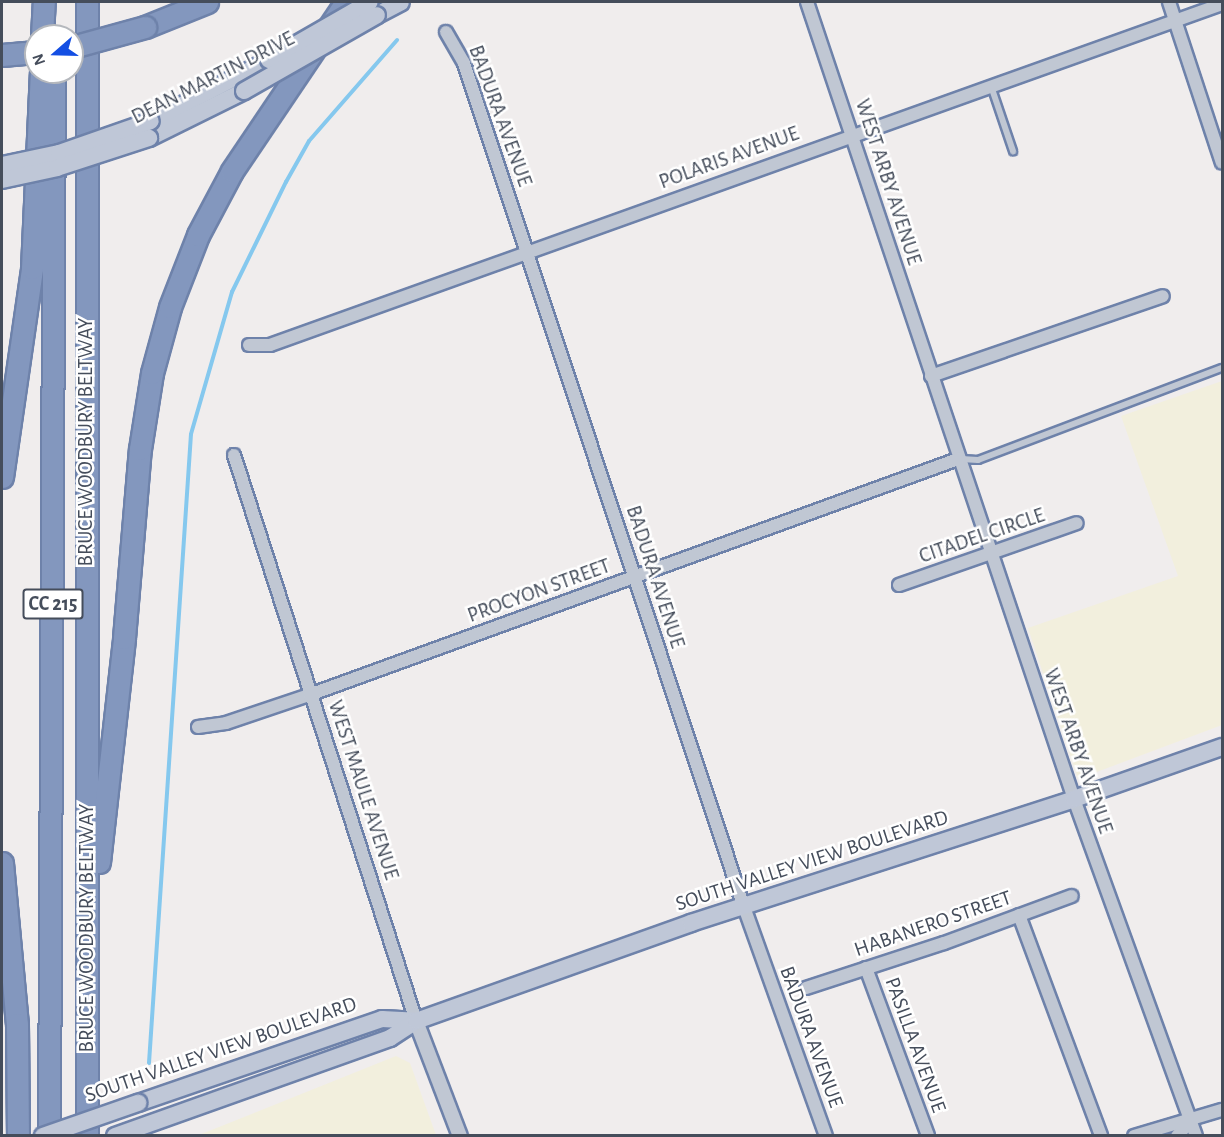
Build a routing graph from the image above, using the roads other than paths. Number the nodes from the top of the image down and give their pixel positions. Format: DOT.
graph roads {
  1 [pos="44,2"];
  2 [pos="53,2"];
  3 [pos="87,2"];
  4 [pos="100,2"];
  5 [pos="207,2"];
  6 [pos="346,2"];
  7 [pos="401,2"];
  8 [pos="807,2"];
  9 [pos="1168,2"];
  10 [pos="1222,4"];
  11 [pos="374,8"];
  12 [pos="1175,21"];
  13 [pos="43,24"];
  14 [pos="53,24"];
  15 [pos="446,32"];
  16 [pos="84,44"];
  17 [pos="24,53"];
  18 [pos="2,55"];
  19 [pos="40,84"];
  20 [pos="54,84"];
  21 [pos="991,86"];
  22 [pos="88,87"];
  23 [pos="150,129"];
  24 [pos="852,135"];
  25 [pos="1013,151"];
  26 [pos="1222,163"];
  27 [pos="2,165"];
  28 [pos="2,180"];
  29 [pos="526,251"];
  30 [pos="1163,296"];
  31 [pos="249,345"];
  32 [pos="1222,368"];
  33 [pos="931,376"];
  34 [pos="234,455"];
  35 [pos="958,459"];
  36 [pos="2,477"];
  37 [pos="1077,523"];
  38 [pos="990,554"];
  39 [pos="634,574"];
  40 [pos="899,585"];
  41 [pos="309,695"];
  42 [pos="198,727"];
  43 [pos="1222,747"];
  44 [pos="1074,800"];
  45 [pos="2,863"];
  46 [pos="1072,896"];
  47 [pos="744,907"];
  48 [pos="1019,915"];
  49 [pos="89,950"];
  50 [pos="866,968"];
  51 [pos="806,988"];
  52 [pos="416,1021"];
  53 [pos="1222,1110"];
  54 [pos="1191,1121"];
  55 [pos="18,1136"];
  56 [pos="43,1136"];
  57 [pos="49,1136"];
  58 [pos="87,1136"];
  59 [pos="115,1136"];
  60 [pos="460,1136"];
  61 [pos="826,1136"];
  62 [pos="928,1136"];
  63 [pos="1101,1136"];
  64 [pos="1134,1136"];
  65 [pos="1177,1136"];
  66 [pos="1196,1136"];
  1 -- 13 [label="highway"];
  2 -- 14 [label="highway"];
  3 -- 22 [label="highway, BRUCE WOODBURY BELTWAY / CC 215"];
  4 -- 22 [label="highway"];
  5 -- 16 [label="highway, bridge"];
  6 -- 49 [label="highway"];
  7 -- 11 [label="main road, DEAN MARTIN DRIVE"];
  8 -- 24 [label="street, WEST ARBY AVENUE"];
  9 -- 12 [label="street"];
  10 -- 12 [label="street, POLARIS AVENUE"];
  11 -- 23 [label="main road, DEAN MARTIN DRIVE, bridge"];
  11 -- 23 [label="main road, DEAN MARTIN DRIVE, bridge"];
  12 -- 21 [label="street, POLARIS AVENUE"];
  12 -- 26 [label="street"];
  15 -- 29 [label="street, BADURA AVENUE"];
  17 -- 18 [label="highway"];
  19 -- 36 [label="highway"];
  20 -- 57 [label="highway, BRUCE WOODBURY BELTWAY / CC 215"];
  21 -- 24 [label="street, POLARIS AVENUE"];
  21 -- 25 [label="lane"];
  22 -- 49 [label="highway, BRUCE WOODBURY BELTWAY / CC 215"];
  23 -- 27 [label="main road, DEAN MARTIN DRIVE, bridge"];
  23 -- 28 [label="main road, DEAN MARTIN DRIVE, bridge"];
  24 -- 29 [label="street, POLARIS AVENUE"];
  24 -- 33 [label="street, WEST ARBY AVENUE"];
  29 -- 31 [label="street, POLARIS AVENUE"];
  29 -- 39 [label="street, BADURA AVENUE"];
  30 -- 33 [label="street"];
  32 -- 35 [label="lane"];
  33 -- 35 [label="street, WEST ARBY AVENUE"];
  34 -- 41 [label="street, WEST MAULE AVENUE"];
  35 -- 38 [label="street, WEST ARBY AVENUE"];
  35 -- 39 [label="street, PROCYON STREET"];
  37 -- 38 [label="street, CITADEL CIRCLE"];
  38 -- 40 [label="street, CITADEL CIRCLE"];
  38 -- 44 [label="street, WEST ARBY AVENUE"];
  39 -- 41 [label="street, PROCYON STREET"];
  39 -- 47 [label="street, BADURA AVENUE"];
  41 -- 42 [label="street, PROCYON STREET"];
  41 -- 52 [label="street, WEST MAULE AVENUE"];
  43 -- 44 [label="main road, SOUTH VALLEY VIEW BOULEVARD"];
  44 -- 47 [label="main road, SOUTH VALLEY VIEW BOULEVARD"];
  44 -- 54 [label="street, WEST ARBY AVENUE"];
  45 -- 55 [label="highway"];
  46 -- 48 [label="street, HABANERO STREET"];
  47 -- 52 [label="main road, SOUTH VALLEY VIEW BOULEVARD"];
  47 -- 61 [label="street, BADURA AVENUE"];
  48 -- 50 [label="street, HABANERO STREET"];
  48 -- 63 [label="street"];
  49 -- 58 [label="highway, BRUCE WOODBURY BELTWAY / CC 215"];
  50 -- 51 [label="street, HABANERO STREET"];
  50 -- 62 [label="street, PASILLA AVENUE"];
  52 -- 56 [label="main road, SOUTH VALLEY VIEW BOULEVARD, bridge"];
  52 -- 59 [label="main road, SOUTH VALLEY VIEW BOULEVARD"];
  52 -- 60 [label="street, WEST MAULE AVENUE"];
  53 -- 54 [label="street"];
  54 -- 64 [label="street"];
  54 -- 65 [label="street"];
  54 -- 66 [label="street, WEST ARBY AVENUE"];
}
